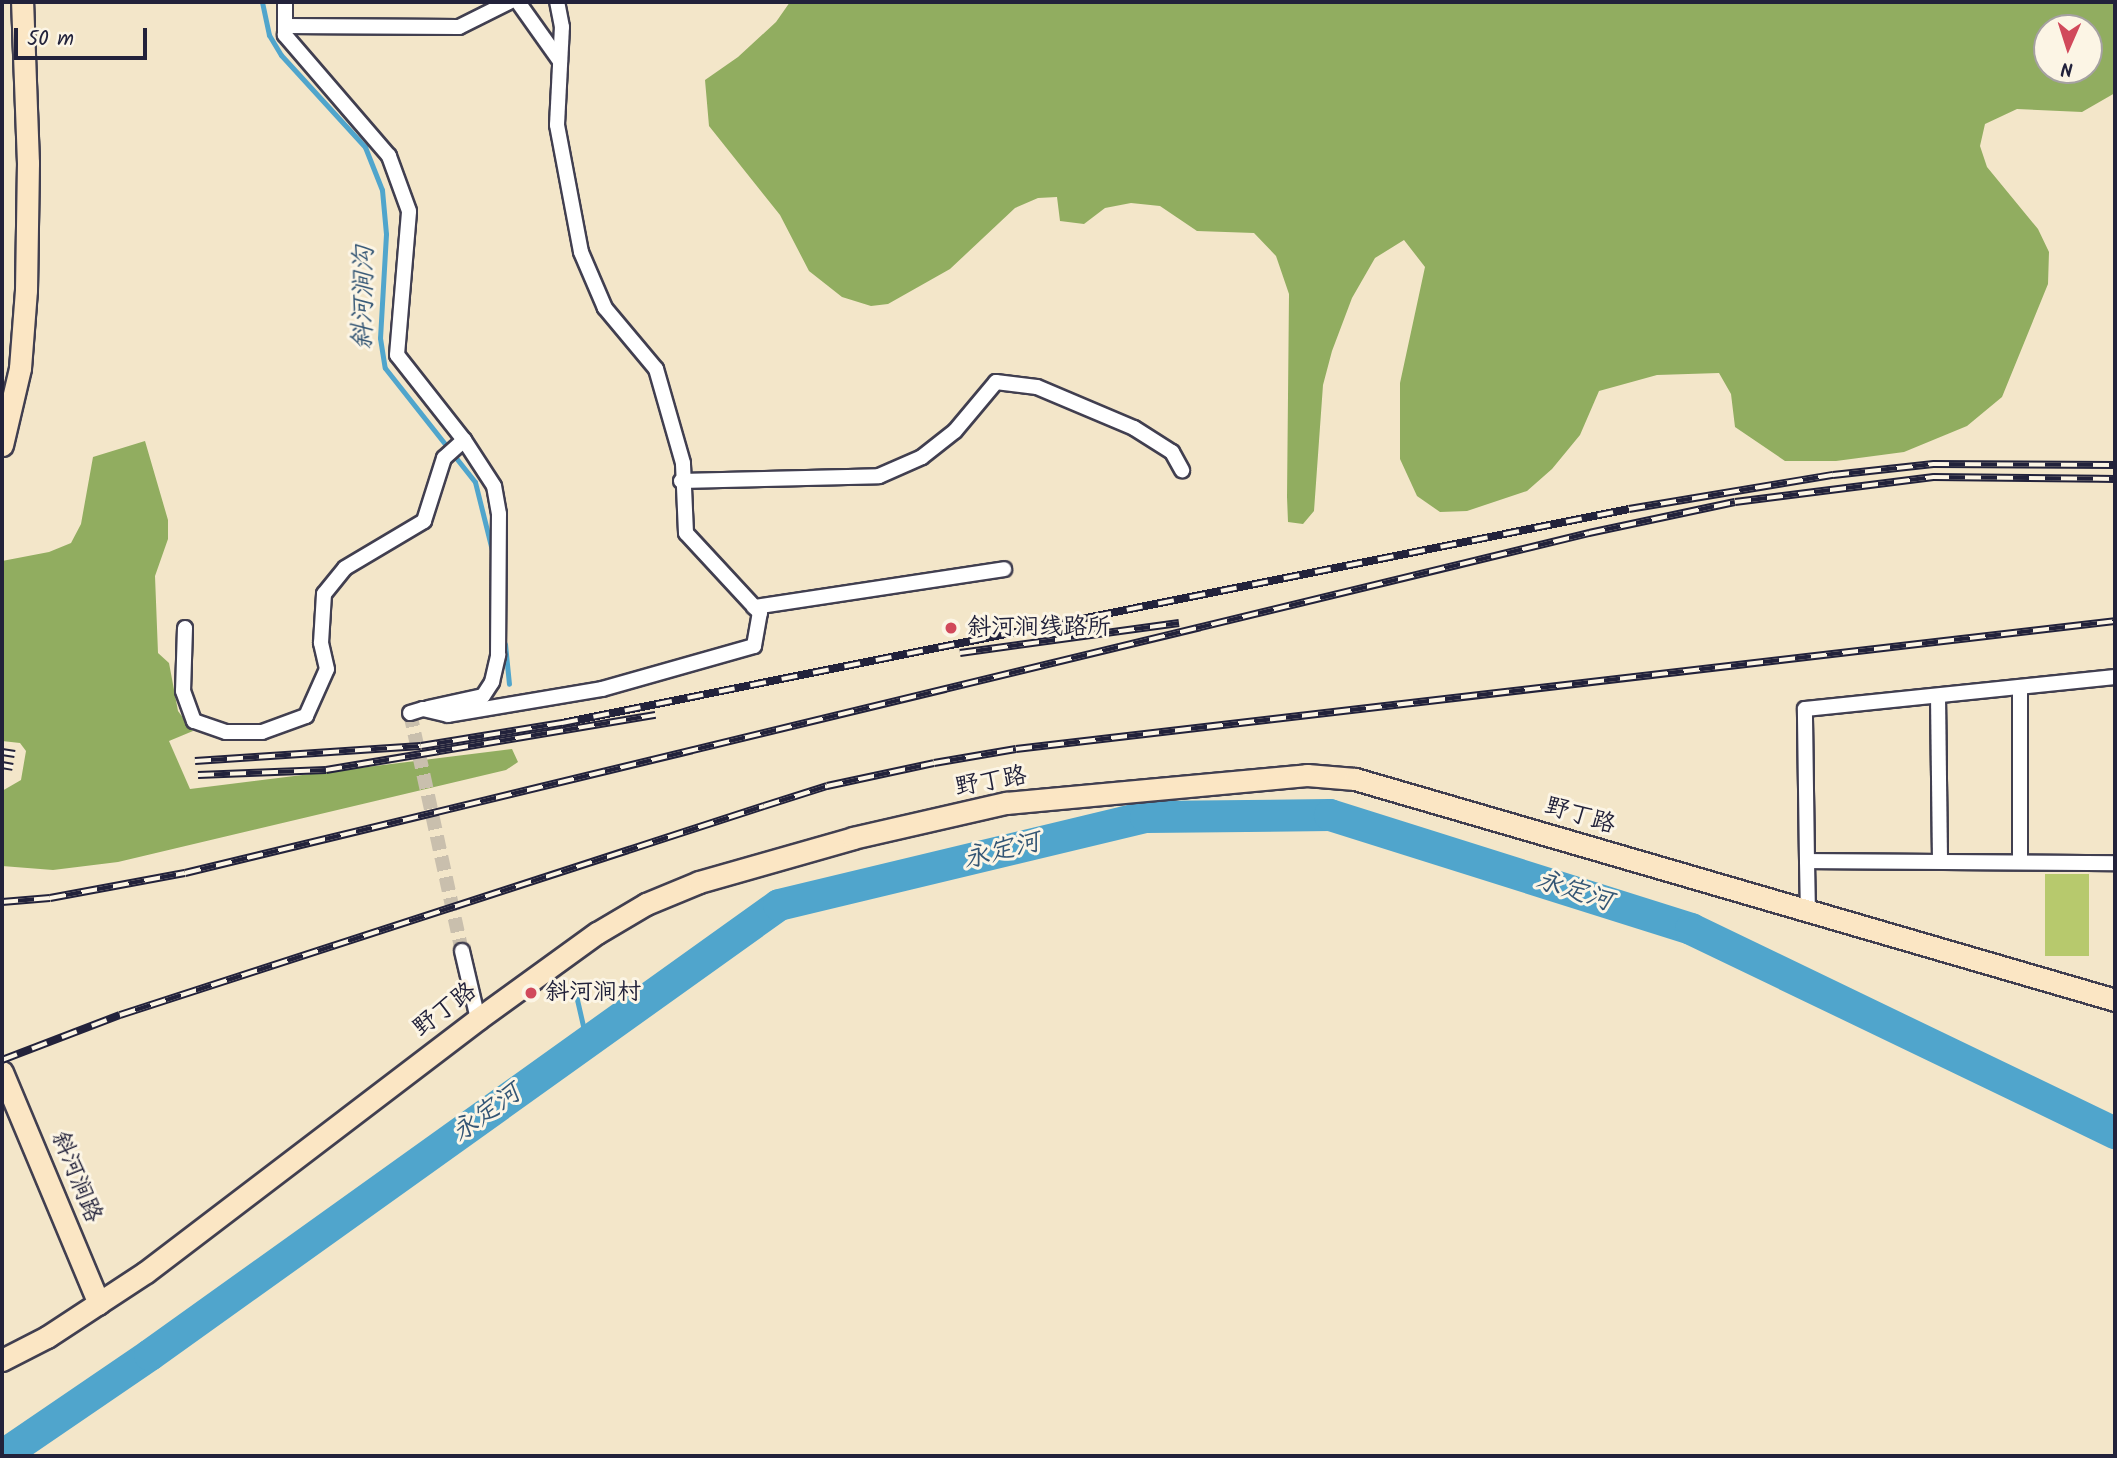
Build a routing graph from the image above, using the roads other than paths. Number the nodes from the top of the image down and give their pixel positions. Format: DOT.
graph roads {
  1 [pos="22,2"];
  2 [pos="285,2"];
  3 [pos="509,2"];
  4 [pos="518,2"];
  5 [pos="557,2"];
  6 [pos="285,26"];
  7 [pos="560,61"];
  8 [pos="461,443"];
  9 [pos="2,445"];
  10 [pos="1182,470"];
  11 [pos="681,481"];
  12 [pos="1004,569"];
  13 [pos="754,607"];
  14 [pos="185,628"];
  15 [pos="2115,677"];
  16 [pos="2020,687"];
  17 [pos="1938,696"];
  18 [pos="1940,859"];
  19 [pos="2020,860"];
  20 [pos="1807,861"];
  21 [pos="2115,863"];
  22 [pos="1808,914"];
  23 [pos="462,951"];
  24 [pos="2115,1000"];
  25 [pos="478,1018"];
  26 [pos="2,1072"];
  27 [pos="99,1304"];
  28 [pos="2,1360"];
  1 -- 9 [label="main road"];
  2 -- 6 [label="street"];
  3 -- 6 [label="street"];
  4 -- 7 [label="street"];
  5 -- 7 [label="street"];
  6 -- 8 [label="street"];
  7 -- 11 [label="street"];
  8 -- 13 [label="street"];
  8 -- 14 [label="street"];
  10 -- 11 [label="street"];
  11 -- 13 [label="street"];
  12 -- 13 [label="street"];
  15 -- 16 [label="street"];
  16 -- 17 [label="street"];
  16 -- 19 [label="street"];
  17 -- 18 [label="street"];
  17 -- 20 [label="street"];
  18 -- 19 [label="street"];
  18 -- 20 [label="street"];
  19 -- 21 [label="street"];
  20 -- 22 [label="street"];
  22 -- 24 [label="main road, 野丁路"];
  22 -- 25 [label="main road, 野丁路"];
  23 -- 25 [label="street"];
  25 -- 27 [label="main road, 野丁路"];
  26 -- 27 [label="main road, 斜河涧路"];
  27 -- 28 [label="main road, 野丁路"];
}
